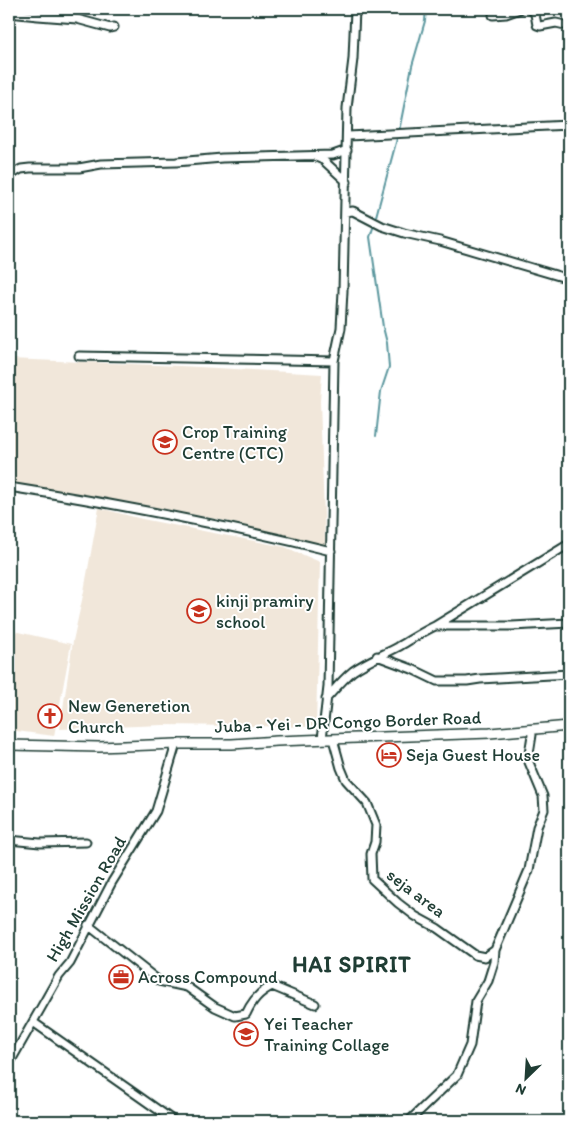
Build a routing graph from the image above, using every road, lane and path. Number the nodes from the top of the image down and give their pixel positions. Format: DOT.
graph roads {
  1 [pos="355,9"];
  2 [pos="520,9"];
  3 [pos="531,9"];
  4 [pos="9,12"];
  5 [pos="493,15"];
  6 [pos="569,26"];
  7 [pos="114,27"];
  8 [pos="569,125"];
  9 [pos="348,136"];
  10 [pos="347,150"];
  11 [pos="312,156"];
  12 [pos="9,176"];
  13 [pos="346,182"];
  14 [pos="345,212"];
  15 [pos="569,279"];
  16 [pos="79,356"];
  17 [pos="334,361"];
  18 [pos="9,487"];
  19 [pos="569,544"];
  20 [pos="331,551"];
  21 [pos="569,623"];
  22 [pos="435,626"];
  23 [pos="377,656"];
  24 [pos="569,674"];
  25 [pos="326,699"];
  26 [pos="569,726"];
  27 [pos="531,730"];
  28 [pos="322,739"];
  29 [pos="333,739"];
  30 [pos="176,744"];
  31 [pos="9,745"];
  32 [pos="9,840"];
  33 [pos="86,842"];
  34 [pos="88,925"];
  35 [pos="495,950"];
  36 [pos="315,1004"];
  37 [pos="33,1022"];
  38 [pos="9,1064"];
  39 [pos="174,1121"];
  40 [pos="409,1121"];
  1 -- 9 [label="street"];
  2 -- 5 [label="street"];
  3 -- 6 [label="street"];
  4 -- 7 [label="street"];
  8 -- 9 [label="street"];
  9 -- 10 [label="street"];
  10 -- 11 [label="street"];
  10 -- 13 [label="street"];
  11 -- 12 [label="street"];
  11 -- 13 [label="street"];
  13 -- 14 [label="street"];
  14 -- 15 [label="street"];
  14 -- 17 [label="street"];
  16 -- 17 [label="street"];
  17 -- 20 [label="street"];
  18 -- 20 [label="street"];
  19 -- 22 [label="street"];
  20 -- 25 [label="street"];
  21 -- 22 [label="street"];
  22 -- 23 [label="street"];
  23 -- 24 [label="street"];
  23 -- 25 [label="street"];
  25 -- 28 [label="street"];
  26 -- 27 [label="main road, Juba - Yei - DR Congo Border Road"];
  27 -- 29 [label="main road, Juba - Yei - DR Congo Border Road"];
  27 -- 35 [label="street"];
  28 -- 29 [label="main road, Juba - Yei - DR Congo Border Road"];
  28 -- 30 [label="main road, Juba - Yei - DR Congo Border Road"];
  29 -- 35 [label="street, seja area"];
  30 -- 31 [label="main road, Juba - Yei - DR Congo Border Road"];
  30 -- 34 [label="street, High Mission Road"];
  32 -- 33 [label="street"];
  34 -- 36 [label="street"];
  34 -- 37 [label="street, High Mission Road"];
  35 -- 40 [label="street"];
  37 -- 38 [label="street, High Mission Road"];
  37 -- 39 [label="street"];
}
